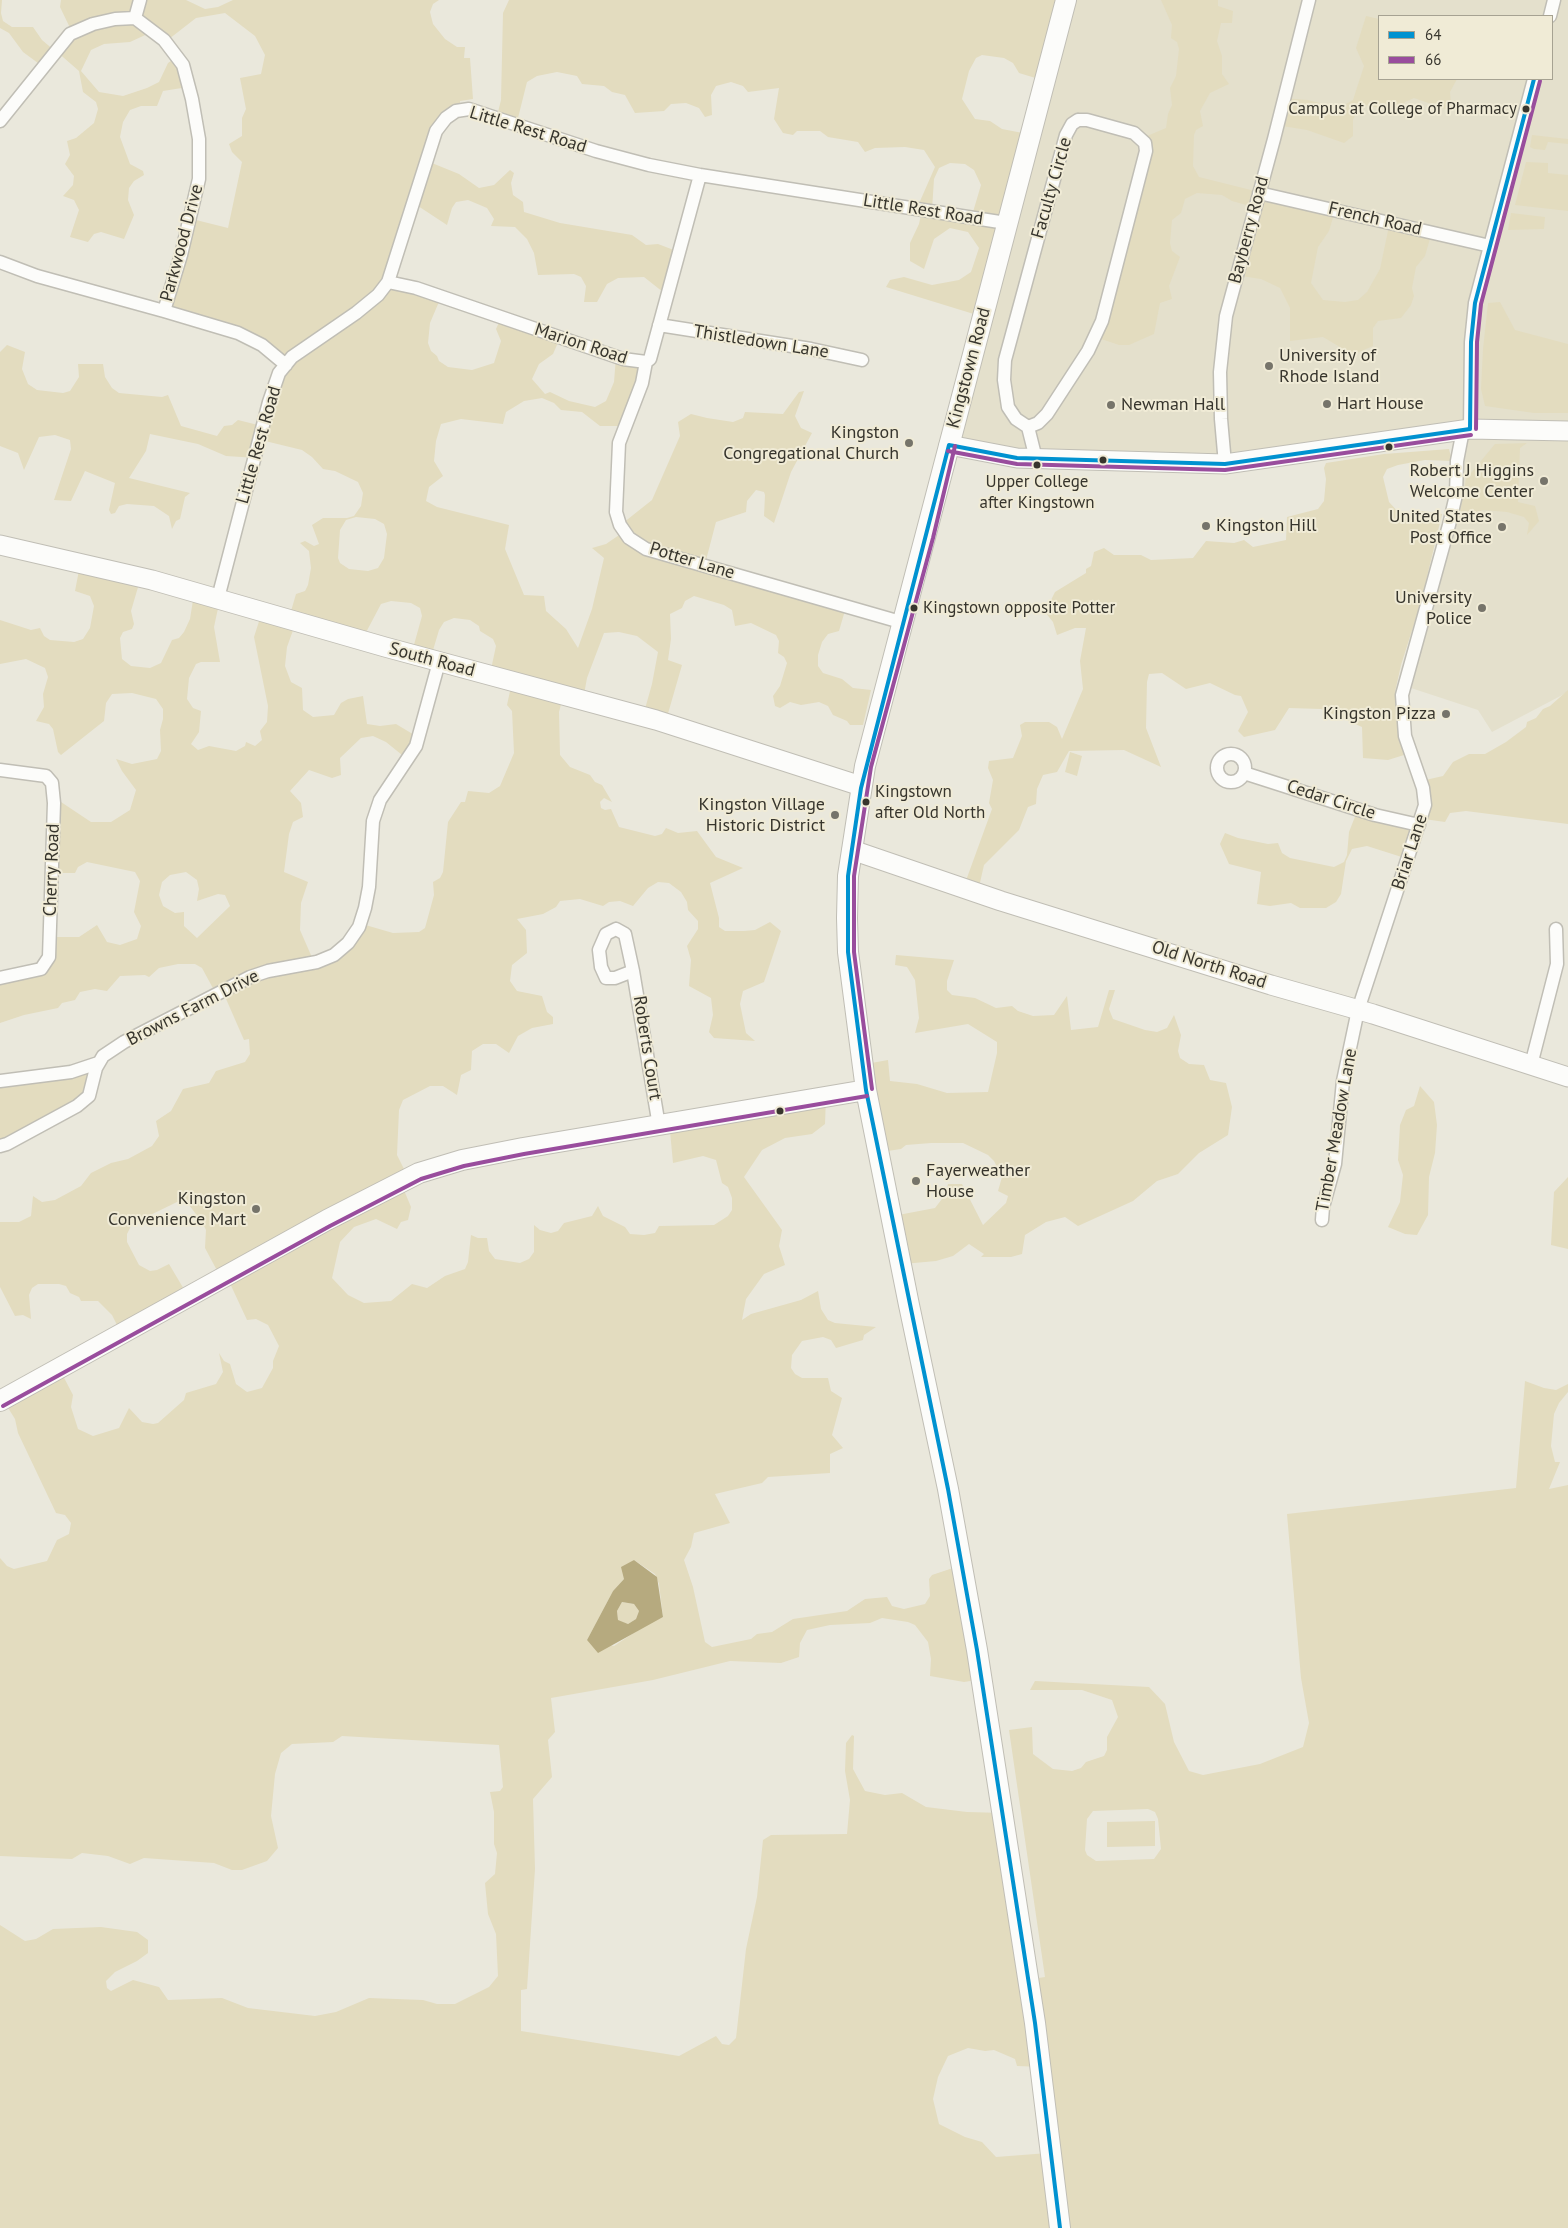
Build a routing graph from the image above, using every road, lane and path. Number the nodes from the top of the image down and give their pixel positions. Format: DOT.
graph roads {
  1 [pos="140,0"];
  2 [pos="1066,0"];
  3 [pos="1309,0"];
  4 [pos="1554,0"];
  5 [pos="1550,15"];
  6 [pos="135,18"];
  7 [pos="1534,80"];
  8 [pos="0,122"];
  9 [pos="700,175"];
  10 [pos="1259,193"];
  11 [pos="1006,223"];
  12 [pos="1490,246"];
  13 [pos="0,262"];
  14 [pos="388,282"];
  15 [pos="164,310"];
  16 [pos="659,325"];
  17 [pos="862,360"];
  18 [pos="646,362"];
  19 [pos="286,364"];
  20 [pos="1028,427"];
  21 [pos="1466,429"];
  22 [pos="1568,431"];
  23 [pos="949,445"];
  24 [pos="1036,459"];
  25 [pos="1225,464"];
  26 [pos="0,545"];
  27 [pos="218,598"];
  28 [pos="904,623"];
  29 [pos="439,662"];
  30 [pos="0,770"];
  31 [pos="1244,772"];
  32 [pos="861,786"];
  33 [pos="1419,826"];
  34 [pos="852,850"];
  35 [pos="1556,929"];
  36 [pos="633,971"];
  37 [pos="0,978"];
  38 [pos="1358,1010"];
  39 [pos="98,1063"];
  40 [pos="1531,1065"];
  41 [pos="1568,1077"];
  42 [pos="0,1081"];
  43 [pos="866,1090"];
  44 [pos="659,1126"];
  45 [pos="0,1146"];
  46 [pos="1322,1220"];
  47 [pos="0,1401"];
  48 [pos="1060,2228"];
  1 -- 6 [label="street"];
  2 -- 11 [label="main road, Kingstown Road"];
  3 -- 10 [label="street, Bayberry Road"];
  4 -- 5 [label="street"];
  6 -- 8 [label="street"];
  6 -- 15 [label="street, Parkwood Drive"];
  7 -- 12 [label="street, Briar Lane"];
  9 -- 11 [label="street, Little Rest Road"];
  9 -- 14 [label="street, Little Rest Road"];
  9 -- 16 [label="street, Marion Road"];
  10 -- 12 [label="street, French Road"];
  10 -- 25 [label="street, Bayberry Road"];
  11 -- 23 [label="main road, Kingstown Road"];
  12 -- 21 [label="street, Briar Lane"];
  13 -- 15 [label="street, Parkwood Drive"];
  14 -- 18 [label="street, Marion Road"];
  14 -- 19 [label="street, Little Rest Road"];
  15 -- 19 [label="street, Parkwood Drive"];
  16 -- 17 [label="street, Thistledown Lane"];
  16 -- 18 [label="street, Marion Road"];
  18 -- 28 [label="street, Potter Lane"];
  19 -- 27 [label="street, Little Rest Road"];
  20 -- 20 [label="street, Faculty Circle"];
  20 -- 24 [label="street"];
  21 -- 22 [label="street"];
  21 -- 25 [label="street"];
  21 -- 33 [label="street, Briar Lane"];
  23 -- 24 [label="street"];
  23 -- 28 [label="main road, Kingstown Road"];
  24 -- 25 [label="street"];
  26 -- 27 [label="street, South Road"];
  27 -- 29 [label="street, South Road"];
  28 -- 32 [label="main road, Kingstown Road"];
  29 -- 32 [label="street, South Road"];
  29 -- 39 [label="street, Browns Farm Drive"];
  30 -- 37 [label="street, Cherry Road"];
  31 -- 33 [label="street, Cedar Circle"];
  32 -- 34 [label="main road, Kingstown Road"];
  33 -- 38 [label="street, Briar Lane"];
  34 -- 38 [label="street, Old North Road"];
  34 -- 43 [label="main road, Kingstown Road"];
  35 -- 40 [label="street"];
  36 -- 44 [label="street, Roberts Court"];
  38 -- 40 [label="street, Old North Road"];
  38 -- 46 [label="street, Timber Meadow Lane"];
  39 -- 42 [label="street"];
  39 -- 45 [label="street"];
  40 -- 41 [label="street, Old North Road"];
  43 -- 44 [label="main road"];
  43 -- 48 [label="main road, Kingstown Road"];
  44 -- 47 [label="main road"];
}
